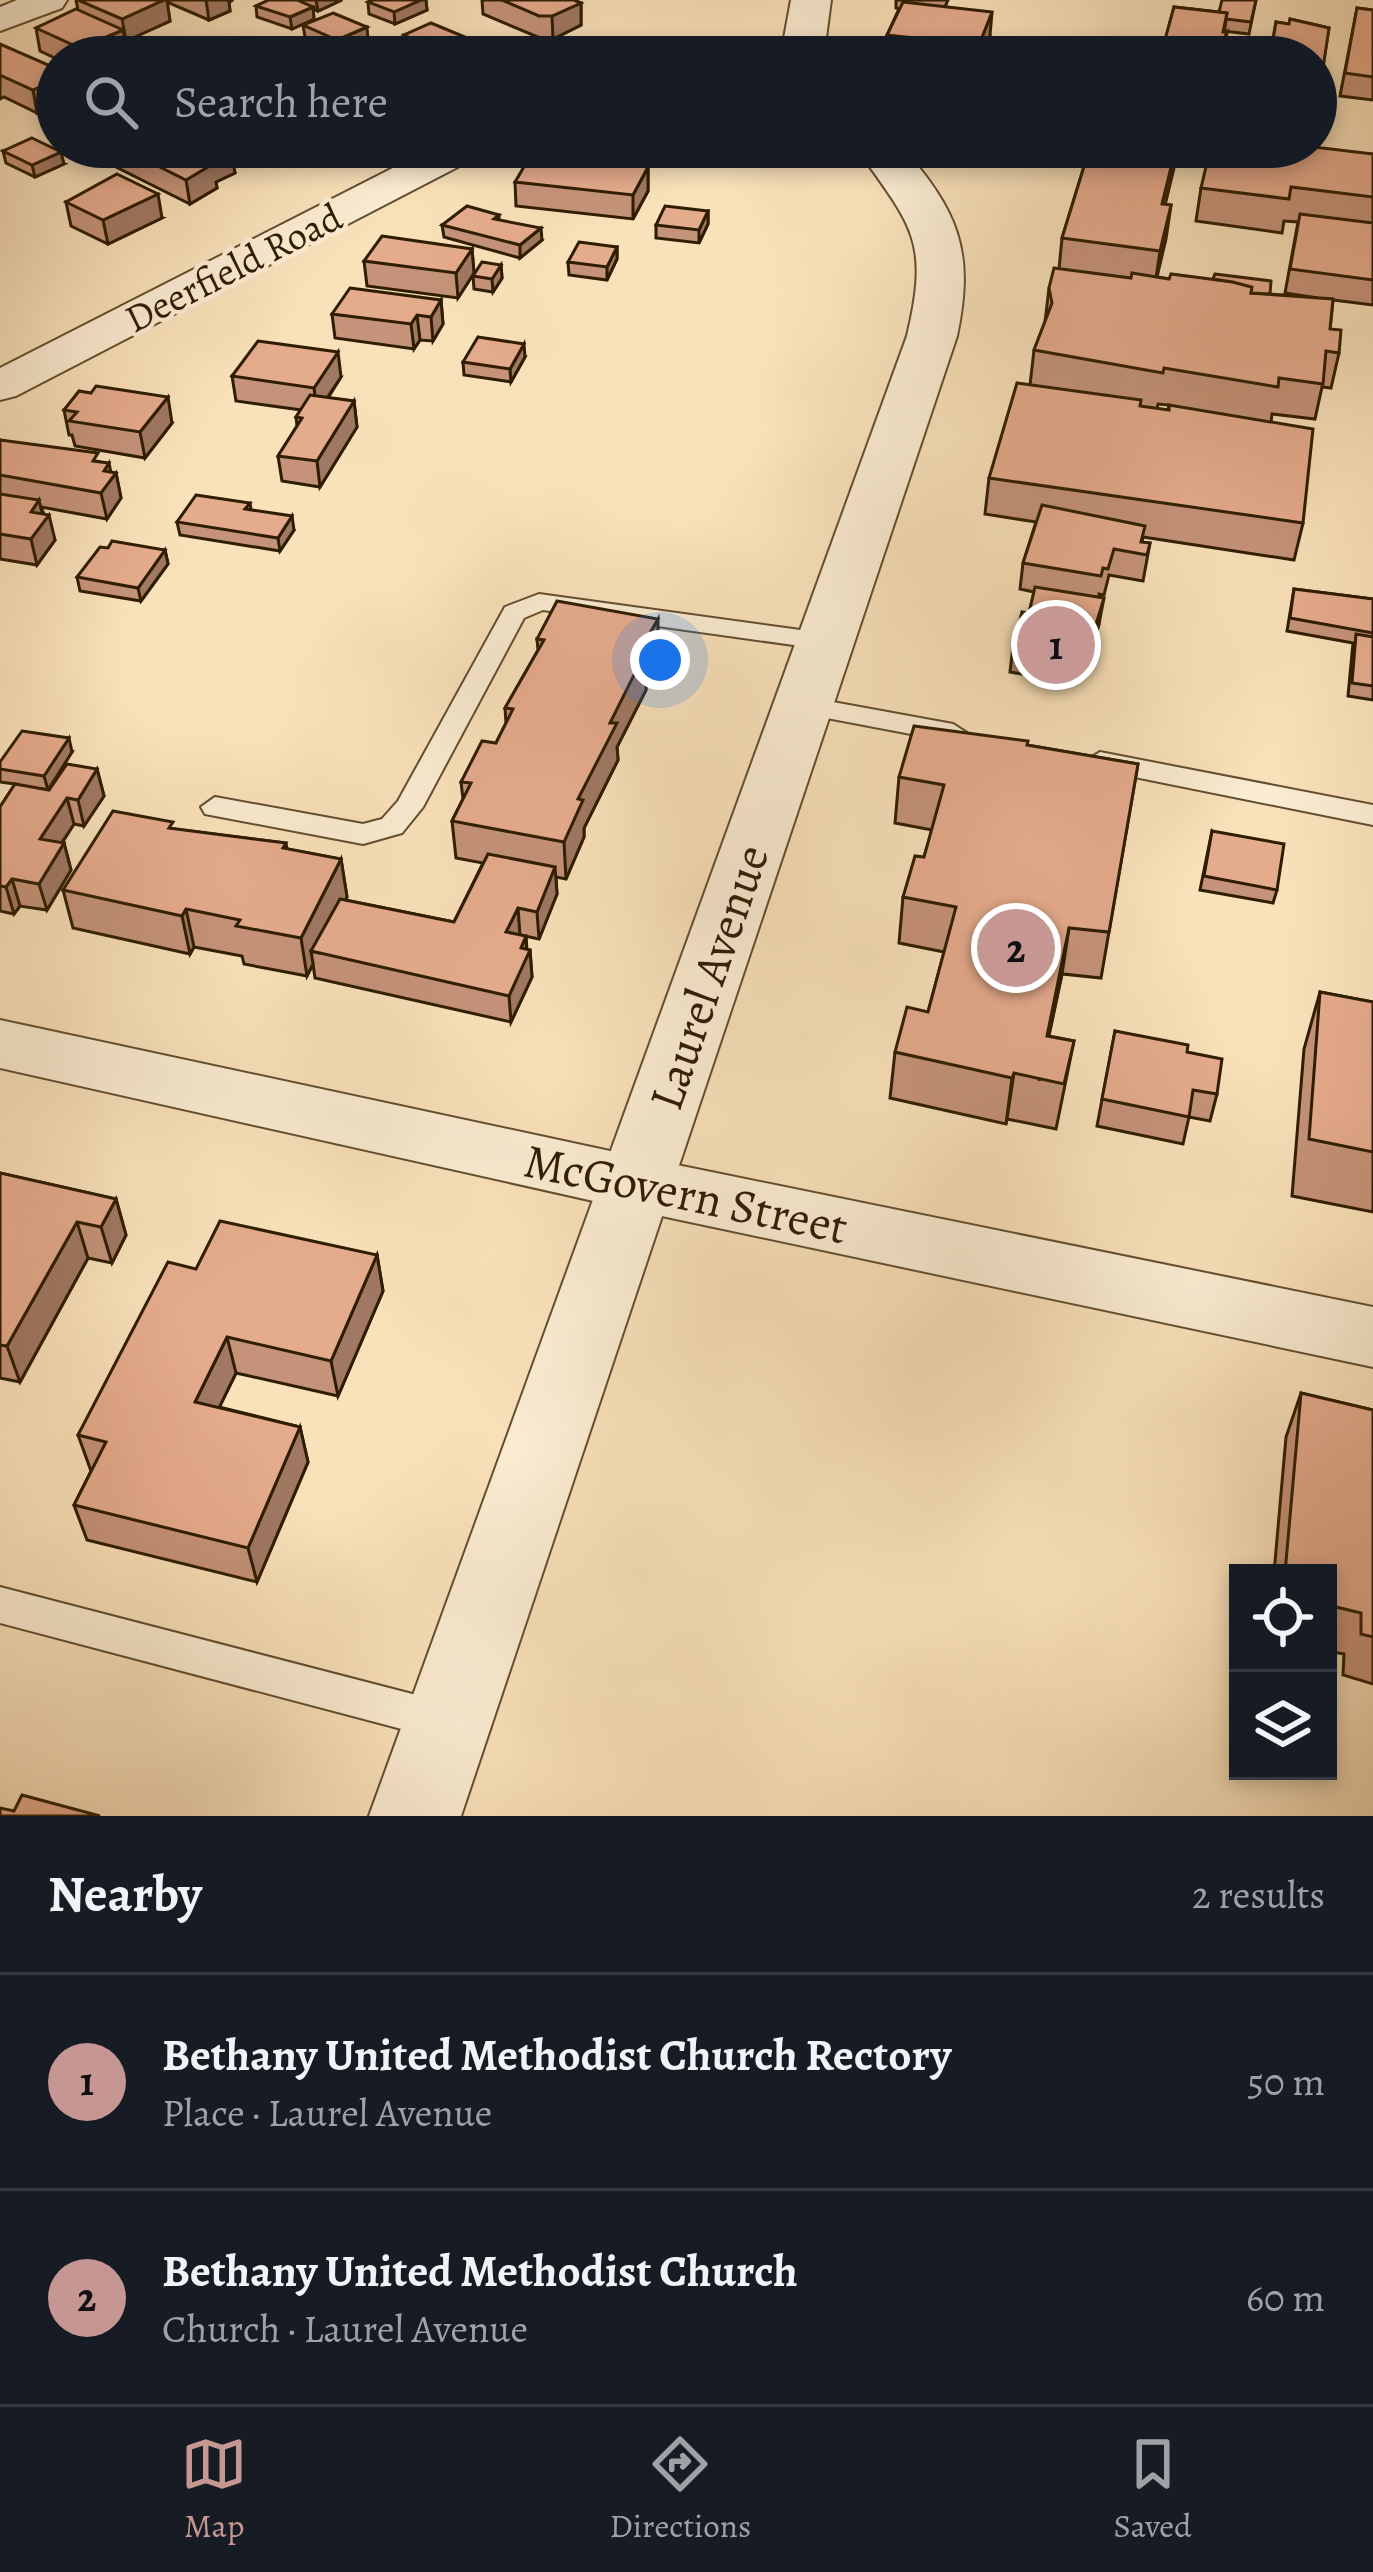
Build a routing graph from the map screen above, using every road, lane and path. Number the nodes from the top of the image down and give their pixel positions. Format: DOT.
graph roads {
  1 [pos="49,0"];
  2 [pos="811,0"];
  3 [pos="0,20"];
  4 [pos="805,36"];
  5 [pos="424,168"];
  6 [pos="897,168"];
  7 [pos="0,386"];
  8 [pos="822,641"];
  9 [pos="800,705"];
  10 [pos="986,740"];
  11 [pos="1078,757"];
  12 [pos="214,807"];
  13 [pos="1373,815"];
  14 [pos="0,1044"];
  15 [pos="638,1184"];
  16 [pos="1373,1337"];
  17 [pos="0,1605"];
  18 [pos="448,1722"];
  19 [pos="415,1816"];
  1 -- 3 [label="street"];
  2 -- 4 [label="street"];
  5 -- 7 [label="street, Deerfield Road"];
  6 -- 8 [label="street, Laurel Avenue"];
  8 -- 9 [label="street, Laurel Avenue"];
  8 -- 12 [label="lane"];
  9 -- 10 [label="lane"];
  9 -- 15 [label="street, Laurel Avenue"];
  11 -- 13 [label="lane"];
  14 -- 15 [label="street, McGovern Street"];
  15 -- 16 [label="street, McGovern Street"];
  15 -- 18 [label="street, Laurel Avenue"];
  17 -- 18 [label="lane"];
  18 -- 19 [label="street, Laurel Avenue"];
}
